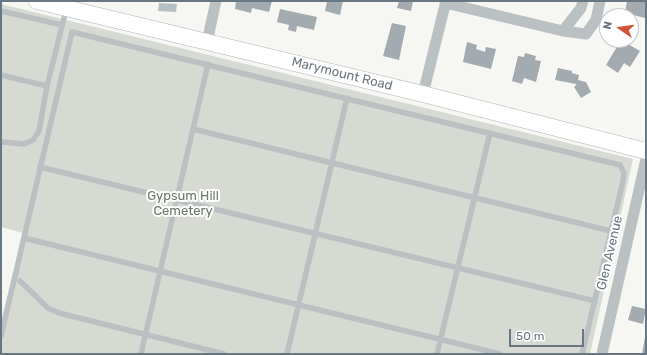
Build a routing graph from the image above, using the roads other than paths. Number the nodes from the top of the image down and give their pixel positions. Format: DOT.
graph roads {
  1 [pos="37,1"];
  2 [pos="216,1"];
  3 [pos="583,1"];
  4 [pos="600,1"];
  5 [pos="446,2"];
  6 [pos="66,8"];
  7 [pos="1,11"];
  8 [pos="62,25"];
  9 [pos="564,31"];
  10 [pos="207,42"];
  11 [pos="208,64"];
  12 [pos="1,75"];
  13 [pos="47,86"];
  14 [pos="423,94"];
  15 [pos="347,98"];
  16 [pos="193,129"];
  17 [pos="490,132"];
  18 [pos="1,142"];
  19 [pos="646,151"];
  20 [pos="646,159"];
  21 [pos="332,163"];
  22 [pos="40,167"];
  23 [pos="474,198"];
  24 [pos="177,200"];
  25 [pos="611,231"];
  26 [pos="315,234"];
  27 [pos="24,238"];
  28 [pos="457,268"];
  29 [pos="160,271"];
  30 [pos="20,281"];
  31 [pos="594,301"];
  32 [pos="298,305"];
  33 [pos="146,335"];
  34 [pos="1,336"];
  35 [pos="440,340"];
  36 [pos="141,354"];
  37 [pos="224,354"];
  38 [pos="287,354"];
  39 [pos="437,354"];
  40 [pos="500,354"];
  41 [pos="582,354"];
  42 [pos="602,354"];
  1 -- 6 [label="street, Marymount Road"];
  2 -- 10 [label="street"];
  3 -- 9 [label="street"];
  4 -- 9 [label="street"];
  5 -- 9 [label="street"];
  5 -- 14 [label="street"];
  6 -- 8 [label="lane"];
  6 -- 10 [label="street, Marymount Road"];
  7 -- 8 [label="lane"];
  8 -- 13 [label="lane"];
  10 -- 14 [label="street, Marymount Road"];
  11 -- 15 [label="lane"];
  11 -- 16 [label="lane"];
  11 -- 22 [label="lane"];
  12 -- 13 [label="lane"];
  13 -- 18 [label="lane"];
  14 -- 19 [label="street, Marymount Road"];
  15 -- 17 [label="lane"];
  15 -- 21 [label="lane"];
  16 -- 21 [label="lane"];
  16 -- 24 [label="lane"];
  17 -- 23 [label="lane"];
  17 -- 25 [label="lane"];
  20 -- 42 [label="street, Glen Avenue"];
  21 -- 23 [label="lane"];
  21 -- 26 [label="lane"];
  22 -- 24 [label="lane"];
  22 -- 27 [label="lane"];
  23 -- 25 [label="lane"];
  23 -- 28 [label="lane"];
  24 -- 26 [label="lane"];
  24 -- 29 [label="lane"];
  25 -- 31 [label="lane"];
  26 -- 28 [label="lane"];
  26 -- 32 [label="lane"];
  27 -- 29 [label="lane"];
  27 -- 34 [label="lane"];
  28 -- 31 [label="lane"];
  28 -- 35 [label="lane"];
  29 -- 32 [label="lane"];
  29 -- 33 [label="lane"];
  30 -- 33 [label="lane"];
  31 -- 41 [label="lane"];
  32 -- 35 [label="lane"];
  32 -- 38 [label="lane"];
  33 -- 36 [label="lane"];
  33 -- 37 [label="lane"];
  35 -- 39 [label="lane"];
  35 -- 40 [label="lane"];
}
